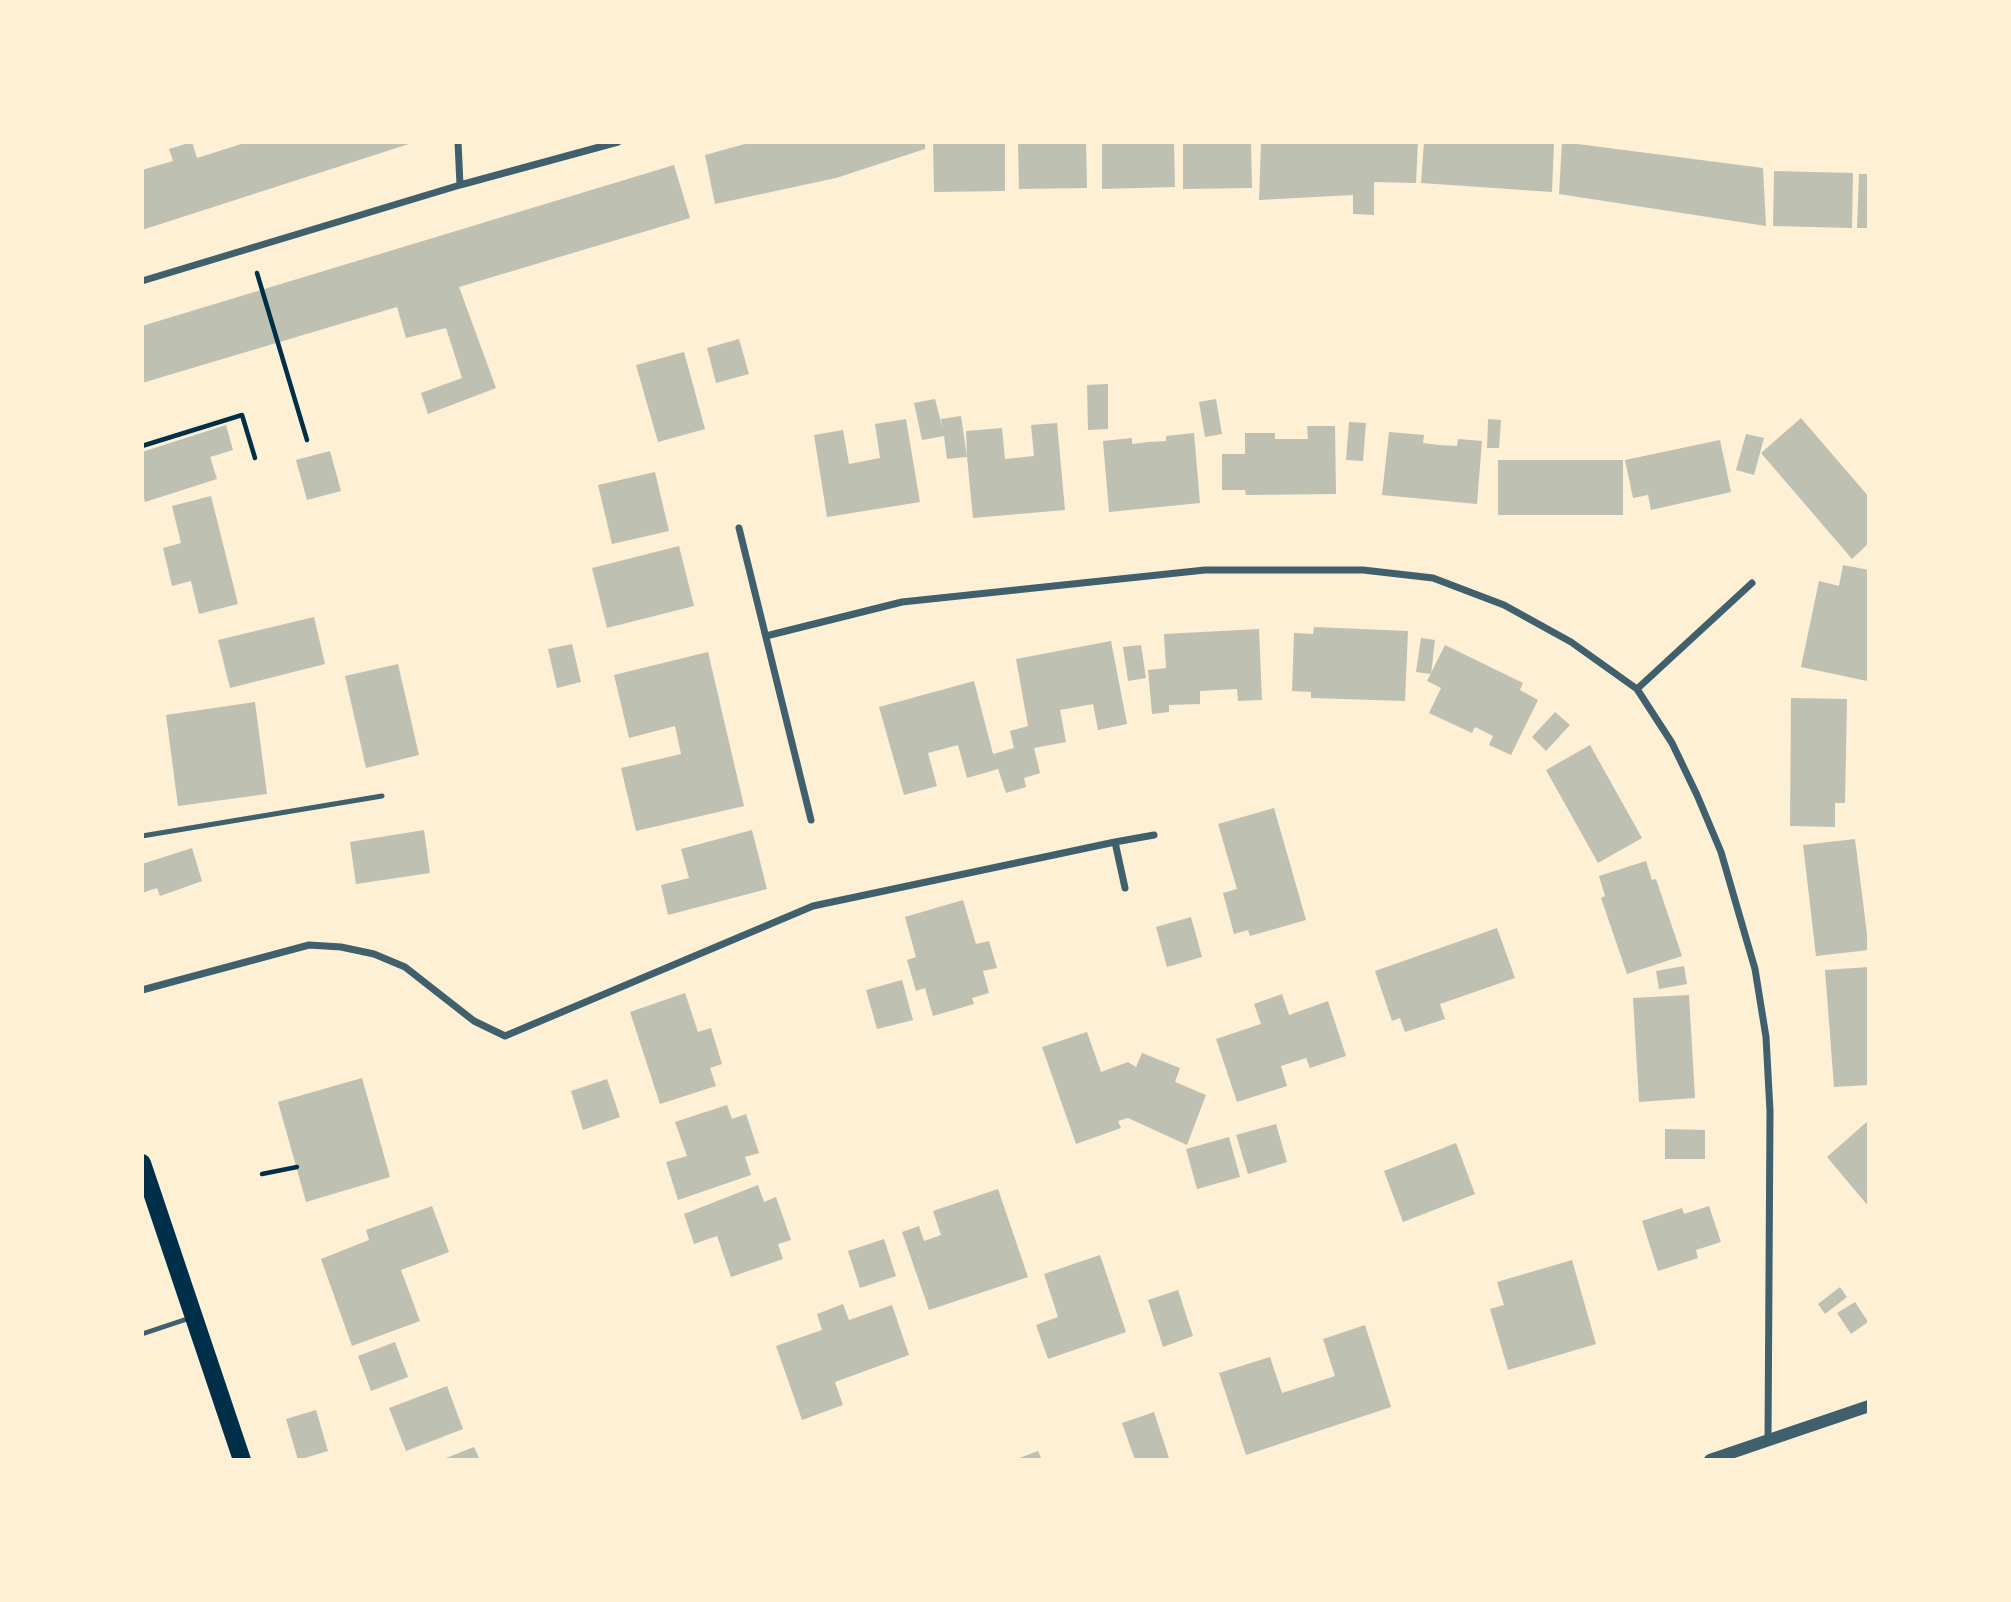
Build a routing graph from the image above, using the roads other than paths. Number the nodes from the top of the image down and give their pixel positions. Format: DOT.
graph roads {
  1 [pos="458,142"];
  2 [pos="618,142"];
  3 [pos="460,185"];
  4 [pos="142,281"];
  5 [pos="739,528"];
  6 [pos="1752,583"];
  7 [pos="766,636"];
  8 [pos="1637,689"];
  9 [pos="382,796"];
  10 [pos="811,820"];
  11 [pos="1154,835"];
  12 [pos="142,836"];
  13 [pos="1115,842"];
  14 [pos="1125,888"];
  15 [pos="142,990"];
  16 [pos="142,1163"];
  17 [pos="193,1317"];
  18 [pos="142,1334"];
  19 [pos="1869,1406"];
  20 [pos="1768,1440"];
  21 [pos="242,1460"];
  22 [pos="1710,1460"];
  1 -- 3 [label="street"];
  2 -- 3 [label="street"];
  3 -- 4 [label="street"];
  5 -- 7 [label="street"];
  6 -- 8 [label="street"];
  7 -- 8 [label="street"];
  7 -- 10 [label="street"];
  8 -- 20 [label="street"];
  9 -- 12 [label="lane"];
  11 -- 13 [label="street"];
  13 -- 14 [label="street"];
  13 -- 15 [label="street"];
  16 -- 17 [label="main road"];
  17 -- 18 [label="lane"];
  17 -- 21 [label="main road"];
  19 -- 20 [label="street"];
  20 -- 22 [label="street"];
}
